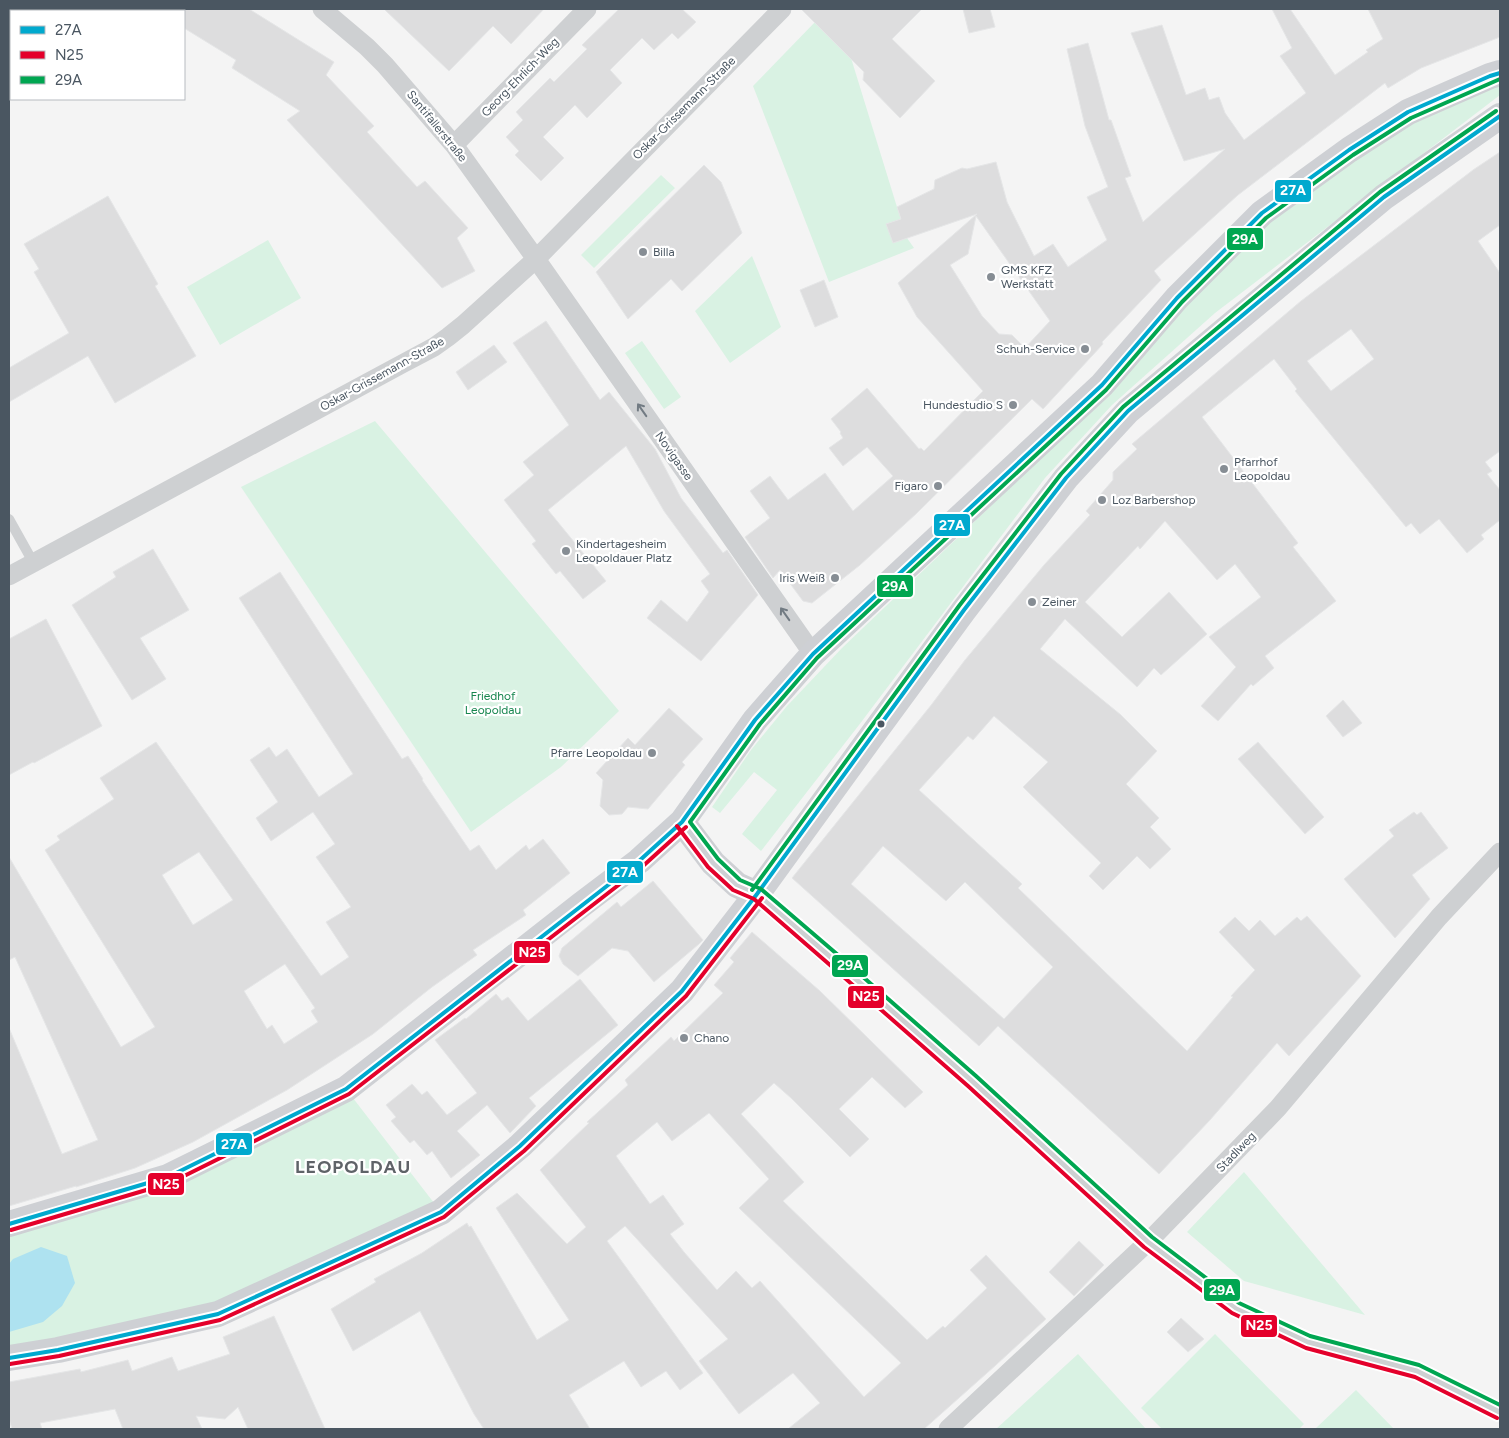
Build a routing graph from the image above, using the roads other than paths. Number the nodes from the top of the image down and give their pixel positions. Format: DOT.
graph roads {
  1 [pos="322,9"];
  2 [pos="587,9"];
  3 [pos="782,9"];
  4 [pos="1500,73"];
  5 [pos="1500,116"];
  6 [pos="454,145"];
  7 [pos="536,259"];
  8 [pos="9,519"];
  9 [pos="33,562"];
  10 [pos="9,576"];
  11 [pos="813,654"];
  12 [pos="682,822"];
  13 [pos="1500,852"];
  14 [pos="757,894"];
  15 [pos="9,1224"];
  16 [pos="1148,1242"];
  17 [pos="9,1358"];
  18 [pos="1500,1412"];
  19 [pos="948,1429"];
  1 -- 6 [label="street, Santifallerstraße"];
  2 -- 6 [label="street, Georg-Ehrlich-Weg"];
  3 -- 7 [label="street, Oskar-Grissemann-Straße"];
  4 -- 11 [label="street"];
  5 -- 14 [label="street"];
  6 -- 7 [label="street, Santifallerstraße"];
  7 -- 9 [label="street, Oskar-Grissemann-Straße"];
  11 -- 7 [label="street, Novigasse, one-way"];
  8 -- 9 [label="lane"];
  9 -- 10 [label="street, Oskar-Grissemann-Straße"];
  11 -- 12 [label="street"];
  12 -- 14 [label="street"];
  12 -- 15 [label="street"];
  13 -- 16 [label="street, Stadlweg"];
  14 -- 16 [label="street"];
  14 -- 17 [label="street"];
  16 -- 18 [label="street"];
  16 -- 19 [label="street, Stadlweg"];
}
